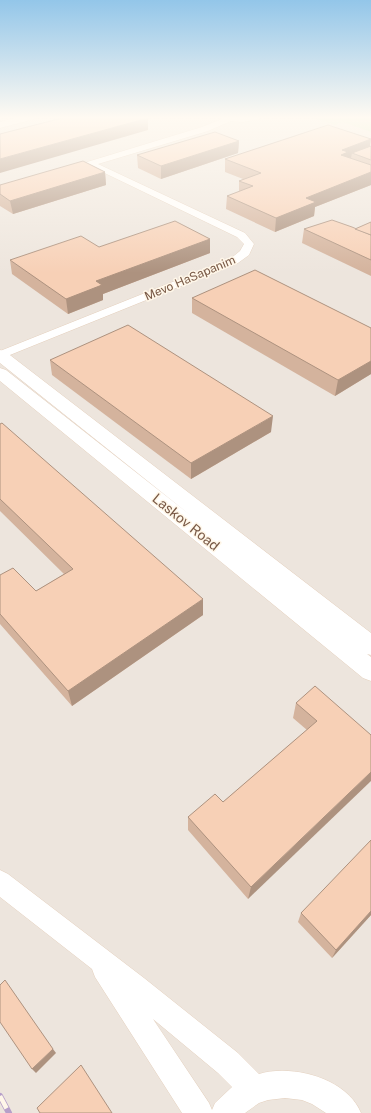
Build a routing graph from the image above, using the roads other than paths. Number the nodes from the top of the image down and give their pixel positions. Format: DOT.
graph roads {
  1 [pos="101,169"];
  2 [pos="0,355"];
  3 [pos="0,373"];
  4 [pos="371,646"];
  5 [pos="371,671"];
  6 [pos="0,882"];
  7 [pos="98,958"];
  8 [pos="253,1089"];
  9 [pos="199,1113"];
  10 [pos="226,1113"];
  11 [pos="346,1113"];
  1 -- 2 [label="street, Mevo HaSapanim"];
  2 -- 4 [label="street, Laskov Road"];
  3 -- 5 [label="street, Laskov Road"];
  6 -- 7 [label="street"];
  7 -- 8 [label="street"];
  7 -- 9 [label="street"];
  8 -- 10 [label="street"];
  8 -- 11 [label="street"];
}
